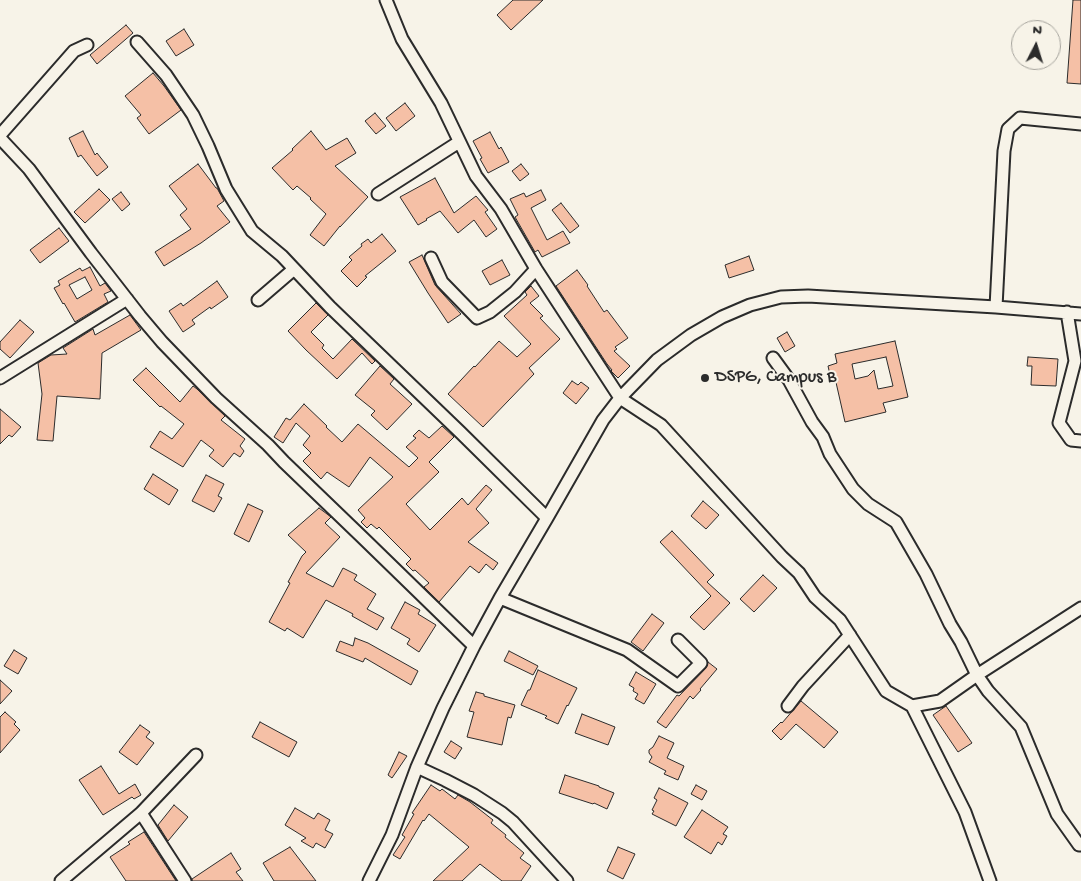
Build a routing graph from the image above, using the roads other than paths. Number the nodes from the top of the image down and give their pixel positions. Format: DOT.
graph roads {
  1 [pos="386,0"];
  2 [pos="137,42"];
  3 [pos="87,45"];
  4 [pos="1081,124"];
  5 [pos="0,137"];
  6 [pos="459,142"];
  7 [pos="378,194"];
  8 [pos="431,258"];
  9 [pos="294,268"];
  10 [pos="536,269"];
  11 [pos="127,299"];
  12 [pos="258,300"];
  13 [pos="996,307"];
  14 [pos="1067,312"];
  15 [pos="1081,314"];
  16 [pos="773,358"];
  17 [pos="2,374"];
  18 [pos="620,398"];
  19 [pos="1081,441"];
  20 [pos="548,518"];
  21 [pos="500,598"];
  22 [pos="1081,608"];
  23 [pos="850,635"];
  24 [pos="678,640"];
  25 [pos="474,646"];
  26 [pos="977,675"];
  27 [pos="788,706"];
  28 [pos="912,706"];
  29 [pos="196,755"];
  30 [pos="417,767"];
  31 [pos="141,813"];
  32 [pos="1081,845"];
  33 [pos="61,881"];
  34 [pos="185,881"];
  35 [pos="370,881"];
  36 [pos="567,881"];
  37 [pos="990,881"];
  1 -- 6 [label="street"];
  2 -- 9 [label="street"];
  3 -- 5 [label="street"];
  4 -- 13 [label="street"];
  5 -- 11 [label="street"];
  6 -- 7 [label="street"];
  6 -- 10 [label="street"];
  8 -- 10 [label="street"];
  9 -- 12 [label="street"];
  9 -- 20 [label="street"];
  10 -- 18 [label="street"];
  11 -- 17 [label="street"];
  11 -- 25 [label="street"];
  13 -- 14 [label="street"];
  13 -- 18 [label="street"];
  14 -- 15 [label="street"];
  14 -- 19 [label="street"];
  16 -- 26 [label="street"];
  18 -- 20 [label="street"];
  18 -- 23 [label="street"];
  20 -- 21 [label="street"];
  21 -- 24 [label="street"];
  21 -- 25 [label="street"];
  22 -- 26 [label="street"];
  23 -- 27 [label="street"];
  23 -- 28 [label="street"];
  25 -- 30 [label="street"];
  26 -- 28 [label="street"];
  26 -- 32 [label="street"];
  28 -- 37 [label="street"];
  29 -- 31 [label="street"];
  30 -- 35 [label="street"];
  30 -- 36 [label="street"];
  31 -- 33 [label="street"];
  31 -- 34 [label="street"];
}
